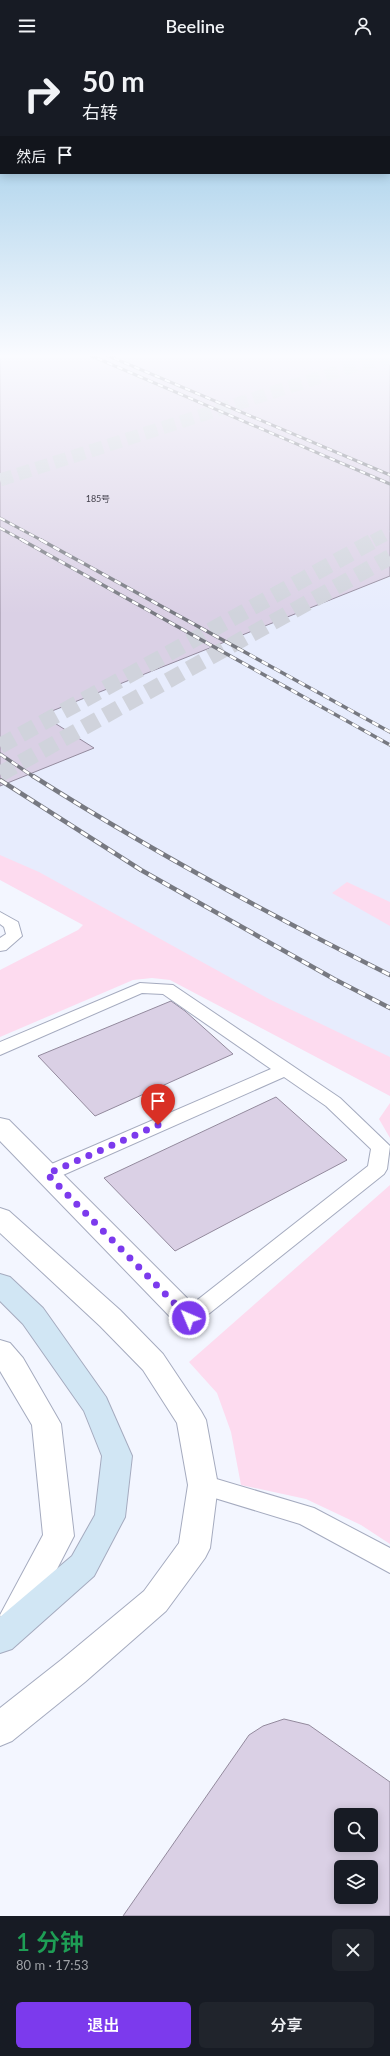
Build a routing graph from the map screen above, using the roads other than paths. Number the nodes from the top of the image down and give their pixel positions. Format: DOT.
graph roads {
  1 [pos="0,917"];
  2 [pos="0,946"];
  3 [pos="0,1049"];
  4 [pos="284,1070"];
  5 [pos="0,1126"];
  6 [pos="47,1174"];
  7 [pos="0,1218"];
  8 [pos="0,1284"];
  9 [pos="189,1318"];
  10 [pos="0,1351"];
  11 [pos="203,1485"];
  12 [pos="390,1562"];
  13 [pos="4,1635"];
  14 [pos="0,1729"];
  1 -- 2 [label="lane"];
  3 -- 4 [label="lane"];
  4 -- 6 [label="lane"];
  4 -- 9 [label="lane"];
  5 -- 6 [label="street"];
  6 -- 9 [label="street"];
  7 -- 11 [label="street"];
  8 -- 13 [label="main road"];
  10 -- 13 [label="street"];
  11 -- 12 [label="lane"];
  11 -- 14 [label="street"];
}
